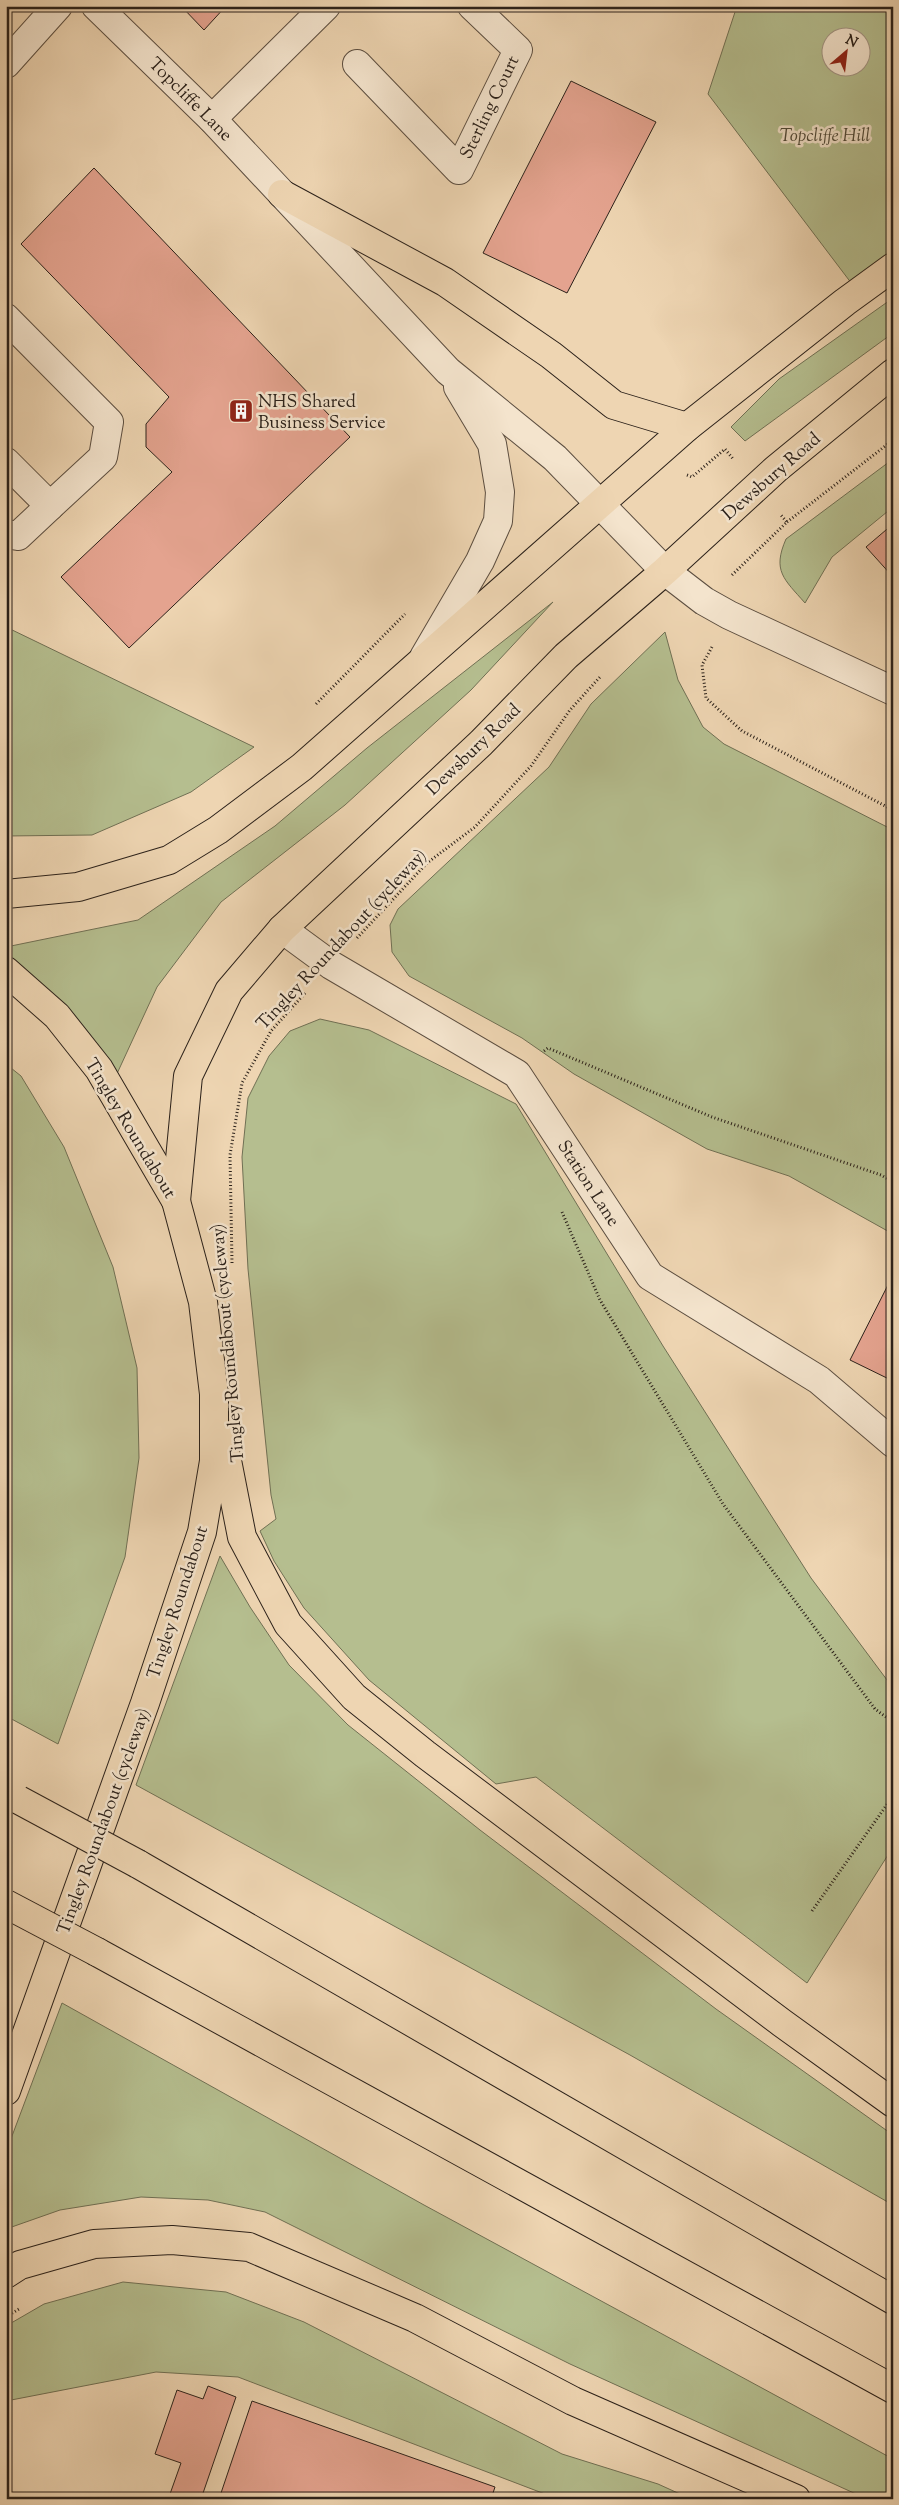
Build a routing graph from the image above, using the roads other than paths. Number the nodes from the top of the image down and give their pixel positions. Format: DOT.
graph roads {
  1 [pos="58,6"];
  2 [pos="96,6"];
  3 [pos="326,6"];
  4 [pos="472,6"];
  5 [pos="6,64"];
  6 [pos="358,64"];
  7 [pos="212,119"];
  8 [pos="282,194"];
  9 [pos="893,267"];
  10 [pos="6,318"];
  11 [pos="448,370"];
  12 [pos="893,373"];
  13 [pos="687,427"];
  14 [pos="6,462"];
  15 [pos="600,504"];
  16 [pos="50,506"];
  17 [pos="6,534"];
  18 [pos="665,571"];
  19 [pos="419,665"];
  20 [pos="893,692"];
  21 [pos="6,894"];
  22 [pos="282,929"];
  23 [pos="6,971"];
  24 [pos="176,1202"];
  25 [pos="214,1394"];
  26 [pos="893,1443"];
  27 [pos="13,1796"];
  28 [pos="6,1904"];
  29 [pos="6,2091"];
  30 [pos="893,2103"];
  31 [pos="6,2274"];
  32 [pos="893,2300"];
  33 [pos="893,2389"];
  34 [pos="796,2499"];
  1 -- 5 [label="street"];
  2 -- 7 [label="street, Topcliffe Lane"];
  3 -- 7 [label="street"];
  4 -- 6 [label="street, Sterling Court"];
  7 -- 8 [label="street, Topcliffe Lane"];
  8 -- 11 [label="street, Topcliffe Lane"];
  8 -- 13 [label="highway"];
  9 -- 13 [label="highway"];
  10 -- 16 [label="street"];
  11 -- 15 [label="street"];
  11 -- 19 [label="street"];
  12 -- 18 [label="highway, Dewsbury Road"];
  13 -- 15 [label="highway"];
  14 -- 16 [label="street"];
  15 -- 18 [label="street"];
  15 -- 19 [label="highway"];
  16 -- 17 [label="street"];
  18 -- 20 [label="street"];
  18 -- 22 [label="highway, Dewsbury Road"];
  19 -- 21 [label="highway"];
  22 -- 24 [label="highway, Dewsbury Road"];
  22 -- 26 [label="street, Station Lane"];
  23 -- 24 [label="highway, Tingley Roundabout"];
  24 -- 25 [label="highway, Tingley Roundabout"];
  25 -- 29 [label="highway, Tingley Roundabout"];
  25 -- 30 [label="highway"];
  27 -- 32 [label="highway, bridge"];
  28 -- 33 [label="highway, bridge"];
  31 -- 34 [label="highway"];
}
